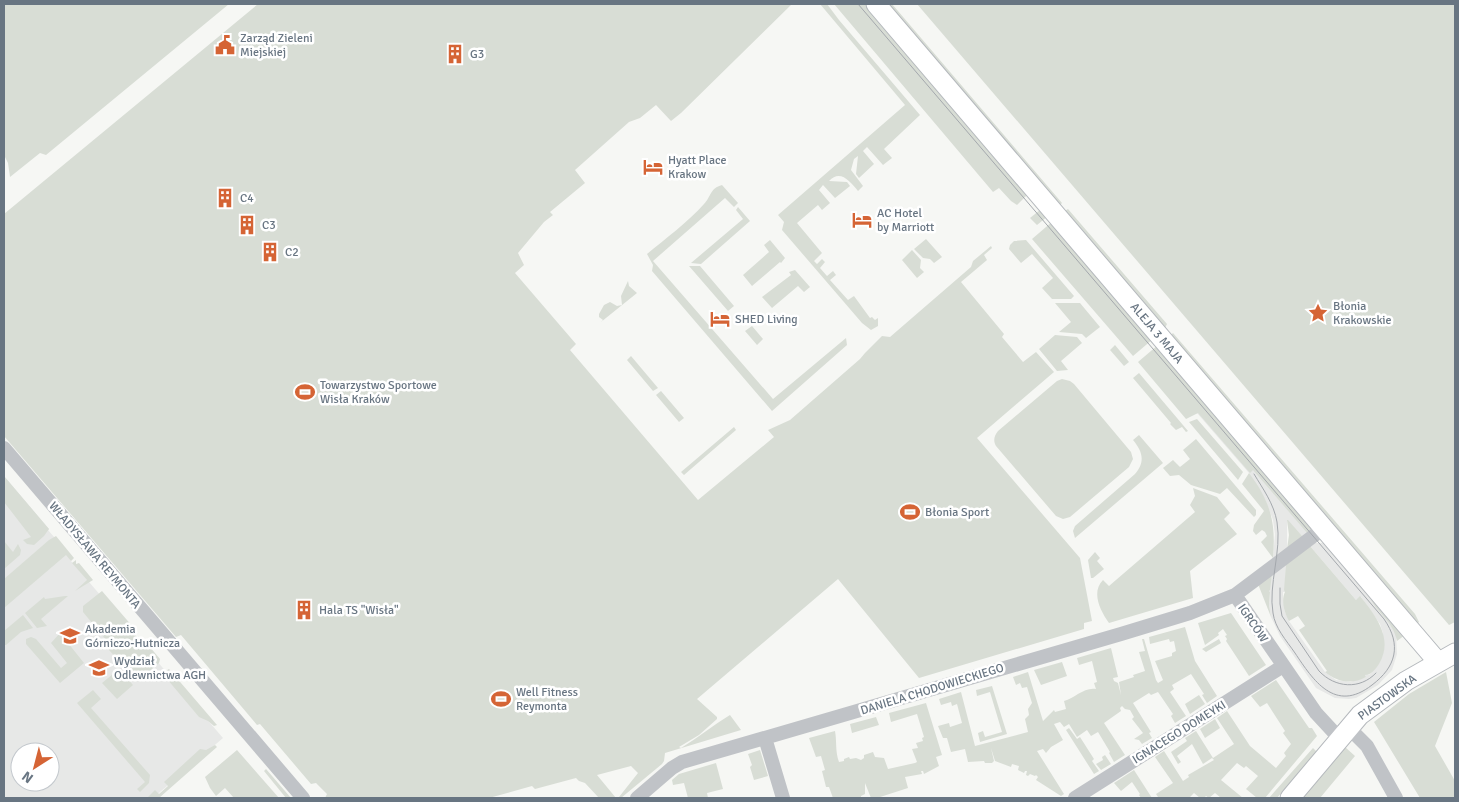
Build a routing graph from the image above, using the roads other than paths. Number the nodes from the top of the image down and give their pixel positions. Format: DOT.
graph roads {
  1 [pos="876,4"];
  2 [pos="4,448"];
  3 [pos="1324,528"];
  4 [pos="1235,595"];
  5 [pos="1455,653"];
  6 [pos="1438,662"];
  7 [pos="1283,666"];
  8 [pos="1344,733"];
  9 [pos="765,738"];
  10 [pos="303,798"];
  11 [pos="637,798"];
  12 [pos="783,798"];
  13 [pos="1074,798"];
  14 [pos="1290,798"];
  15 [pos="1396,798"];
  1 -- 3 [label="street, ALEJA 3 MAJA"];
  2 -- 10 [label="street, WŁADYSŁAWA REYMONTA"];
  3 -- 4 [label="street, IGRCÓW"];
  3 -- 6 [label="street, ALEJA 3 MAJA"];
  4 -- 7 [label="street, IGRCÓW"];
  4 -- 9 [label="street, DANIELA CHODOWIECKIEGO"];
  5 -- 6 [label="street, PIASTOWSKA"];
  6 -- 8 [label="street, PIASTOWSKA"];
  7 -- 8 [label="street, IGRCÓW"];
  7 -- 13 [label="street, IGNACEGO DOMEYKI"];
  8 -- 14 [label="street, PIASTOWSKA"];
  8 -- 15 [label="street, IGRCÓW"];
  9 -- 11 [label="street, DANIELA CHODOWIECKIEGO"];
  9 -- 12 [label="street"];
}
